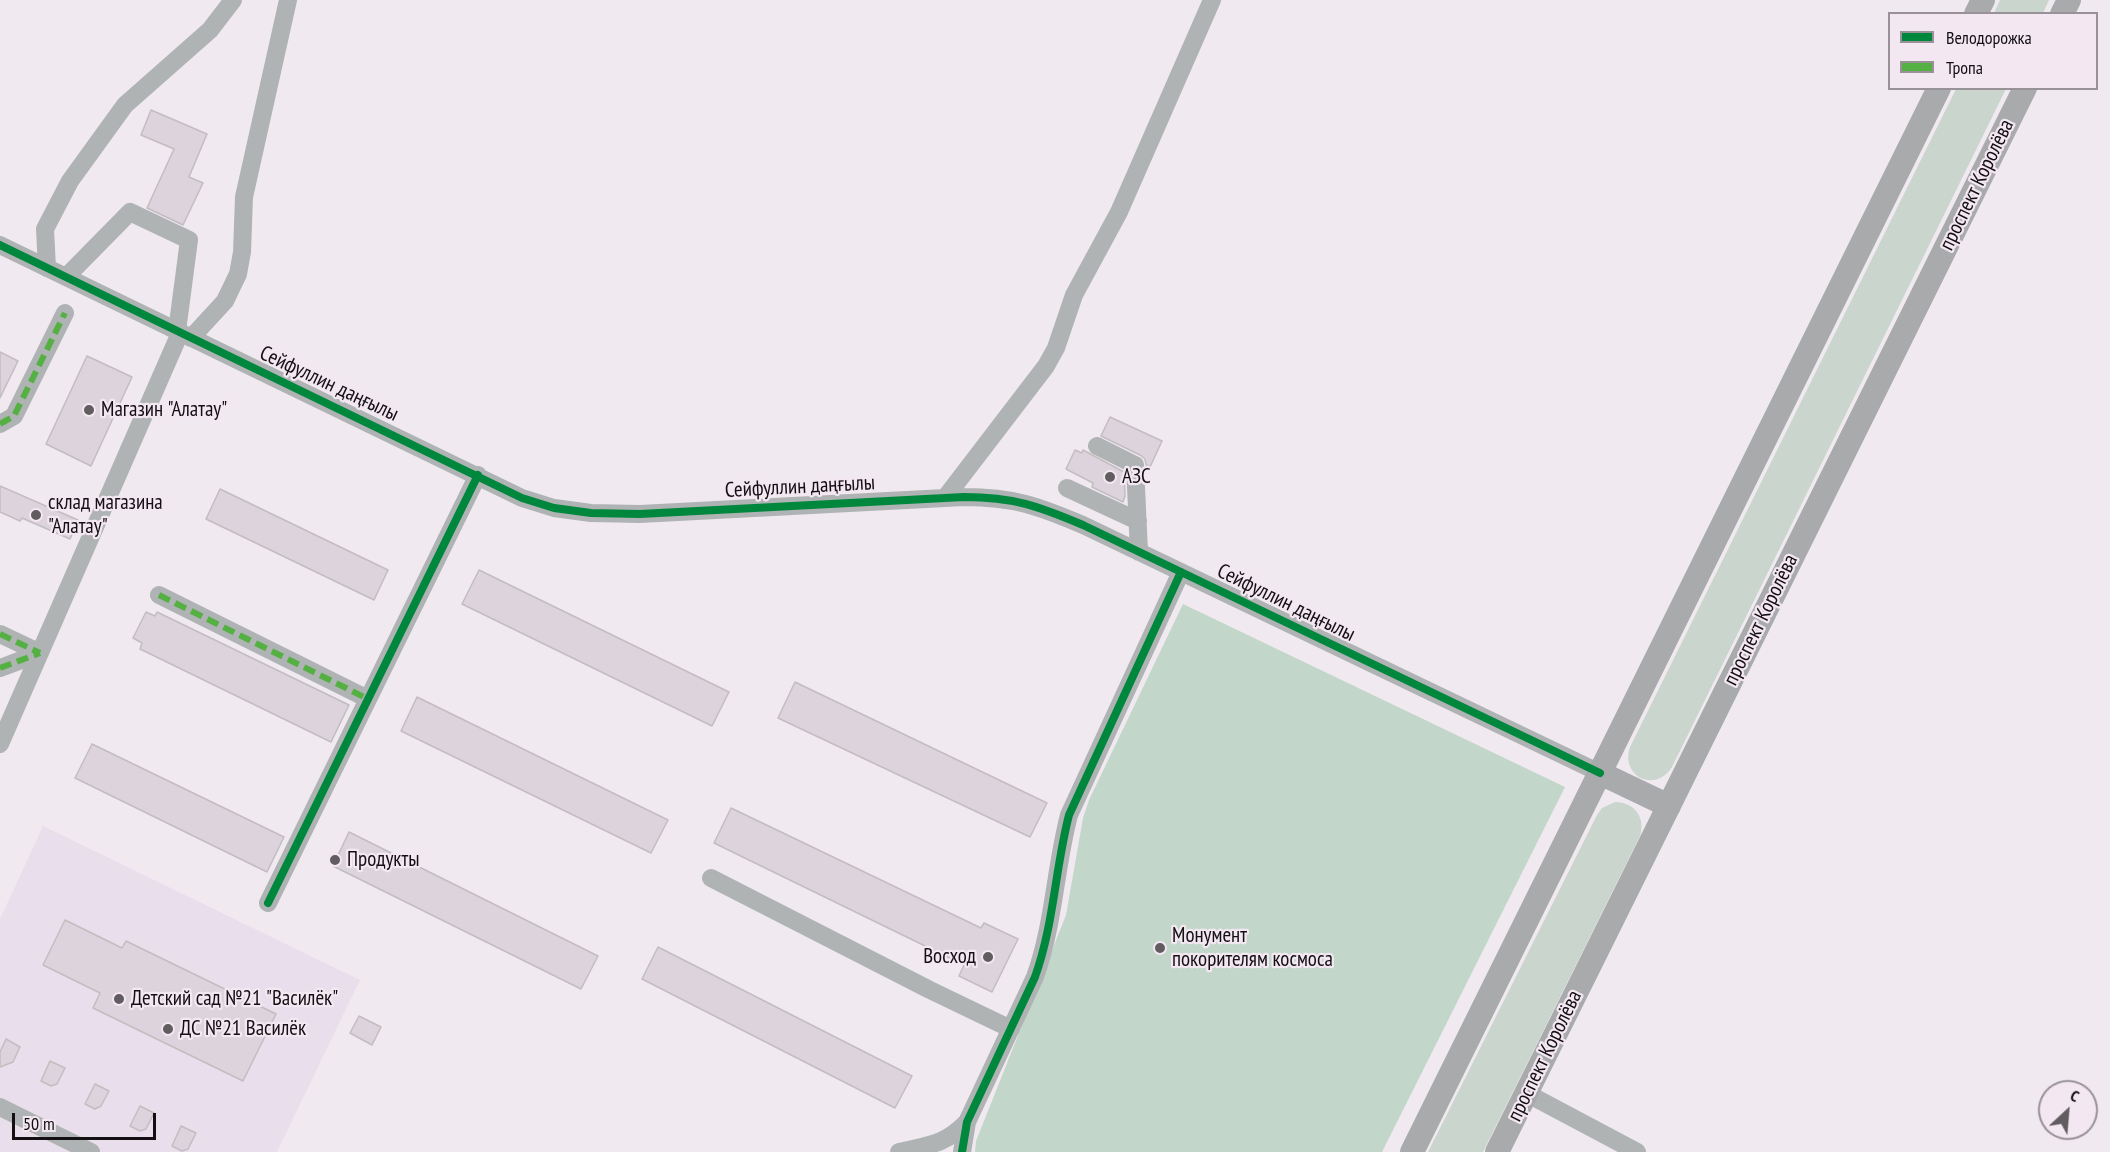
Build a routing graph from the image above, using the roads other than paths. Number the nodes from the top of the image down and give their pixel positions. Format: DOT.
graph roads {
  1 [pos="233,0"];
  2 [pos="288,0"];
  3 [pos="1212,0"];
  4 [pos="1938,90"];
  5 [pos="2024,90"];
  6 [pos="0,245"];
  7 [pos="47,268"];
  8 [pos="66,277"];
  9 [pos="65,313"];
  10 [pos="183,334"];
  11 [pos="0,424"];
  12 [pos="1097,446"];
  13 [pos="478,475"];
  14 [pos="945,498"];
  15 [pos="1044,509"];
  16 [pos="1138,521"];
  17 [pos="1139,552"];
  18 [pos="1181,572"];
  19 [pos="159,595"];
  20 [pos="0,634"];
  21 [pos="40,653"];
  22 [pos="0,668"];
  23 [pos="368,699"];
  24 [pos="0,744"];
  25 [pos="1600,773"];
  26 [pos="1669,806"];
  27 [pos="711,878"];
  28 [pos="268,903"];
  29 [pos="1011,1029"];
  30 [pos="1526,1093"];
  31 [pos="0,1107"];
  32 [pos="967,1122"];
  33 [pos="91,1152"];
  34 [pos="899,1152"];
  35 [pos="962,1152"];
  36 [pos="1412,1152"];
  37 [pos="1497,1152"];
  38 [pos="1637,1152"];
  1 -- 7 [label="street"];
  2 -- 10 [label="street"];
  3 -- 14 [label="street"];
  4 -- 25 [label="main road"];
  5 -- 26 [label="main road, проспект Королёва"];
  6 -- 7 [label="street, Сейфуллин даңғылы"];
  7 -- 8 [label="street, Сейфуллин даңғылы"];
  8 -- 10 [label="street, Сейфуллин даңғылы"];
  8 -- 10 [label="street"];
  9 -- 11 [label="street"];
  10 -- 13 [label="street, Сейфуллин даңғылы"];
  10 -- 21 [label="street"];
  12 -- 16 [label="street"];
  13 -- 14 [label="street, Сейфуллин даңғылы"];
  13 -- 23 [label="street"];
  14 -- 15 [label="street, Сейфуллин даңғылы"];
  15 -- 16 [label="street"];
  15 -- 17 [label="street, Сейфуллин даңғылы"];
  16 -- 17 [label="street"];
  17 -- 18 [label="street, Сейфуллин даңғылы"];
  18 -- 25 [label="street, Сейфуллин даңғылы"];
  18 -- 29 [label="street"];
  19 -- 23 [label="street"];
  20 -- 21 [label="street"];
  21 -- 22 [label="street"];
  21 -- 24 [label="street"];
  23 -- 28 [label="street"];
  25 -- 26 [label="main road"];
  25 -- 36 [label="main road"];
  26 -- 30 [label="main road, проспект Королёва"];
  27 -- 29 [label="street"];
  29 -- 32 [label="street"];
  30 -- 37 [label="main road, проспект Королёва"];
  30 -- 38 [label="street"];
  31 -- 33 [label="street"];
  32 -- 34 [label="street"];
  32 -- 35 [label="street"];
}
